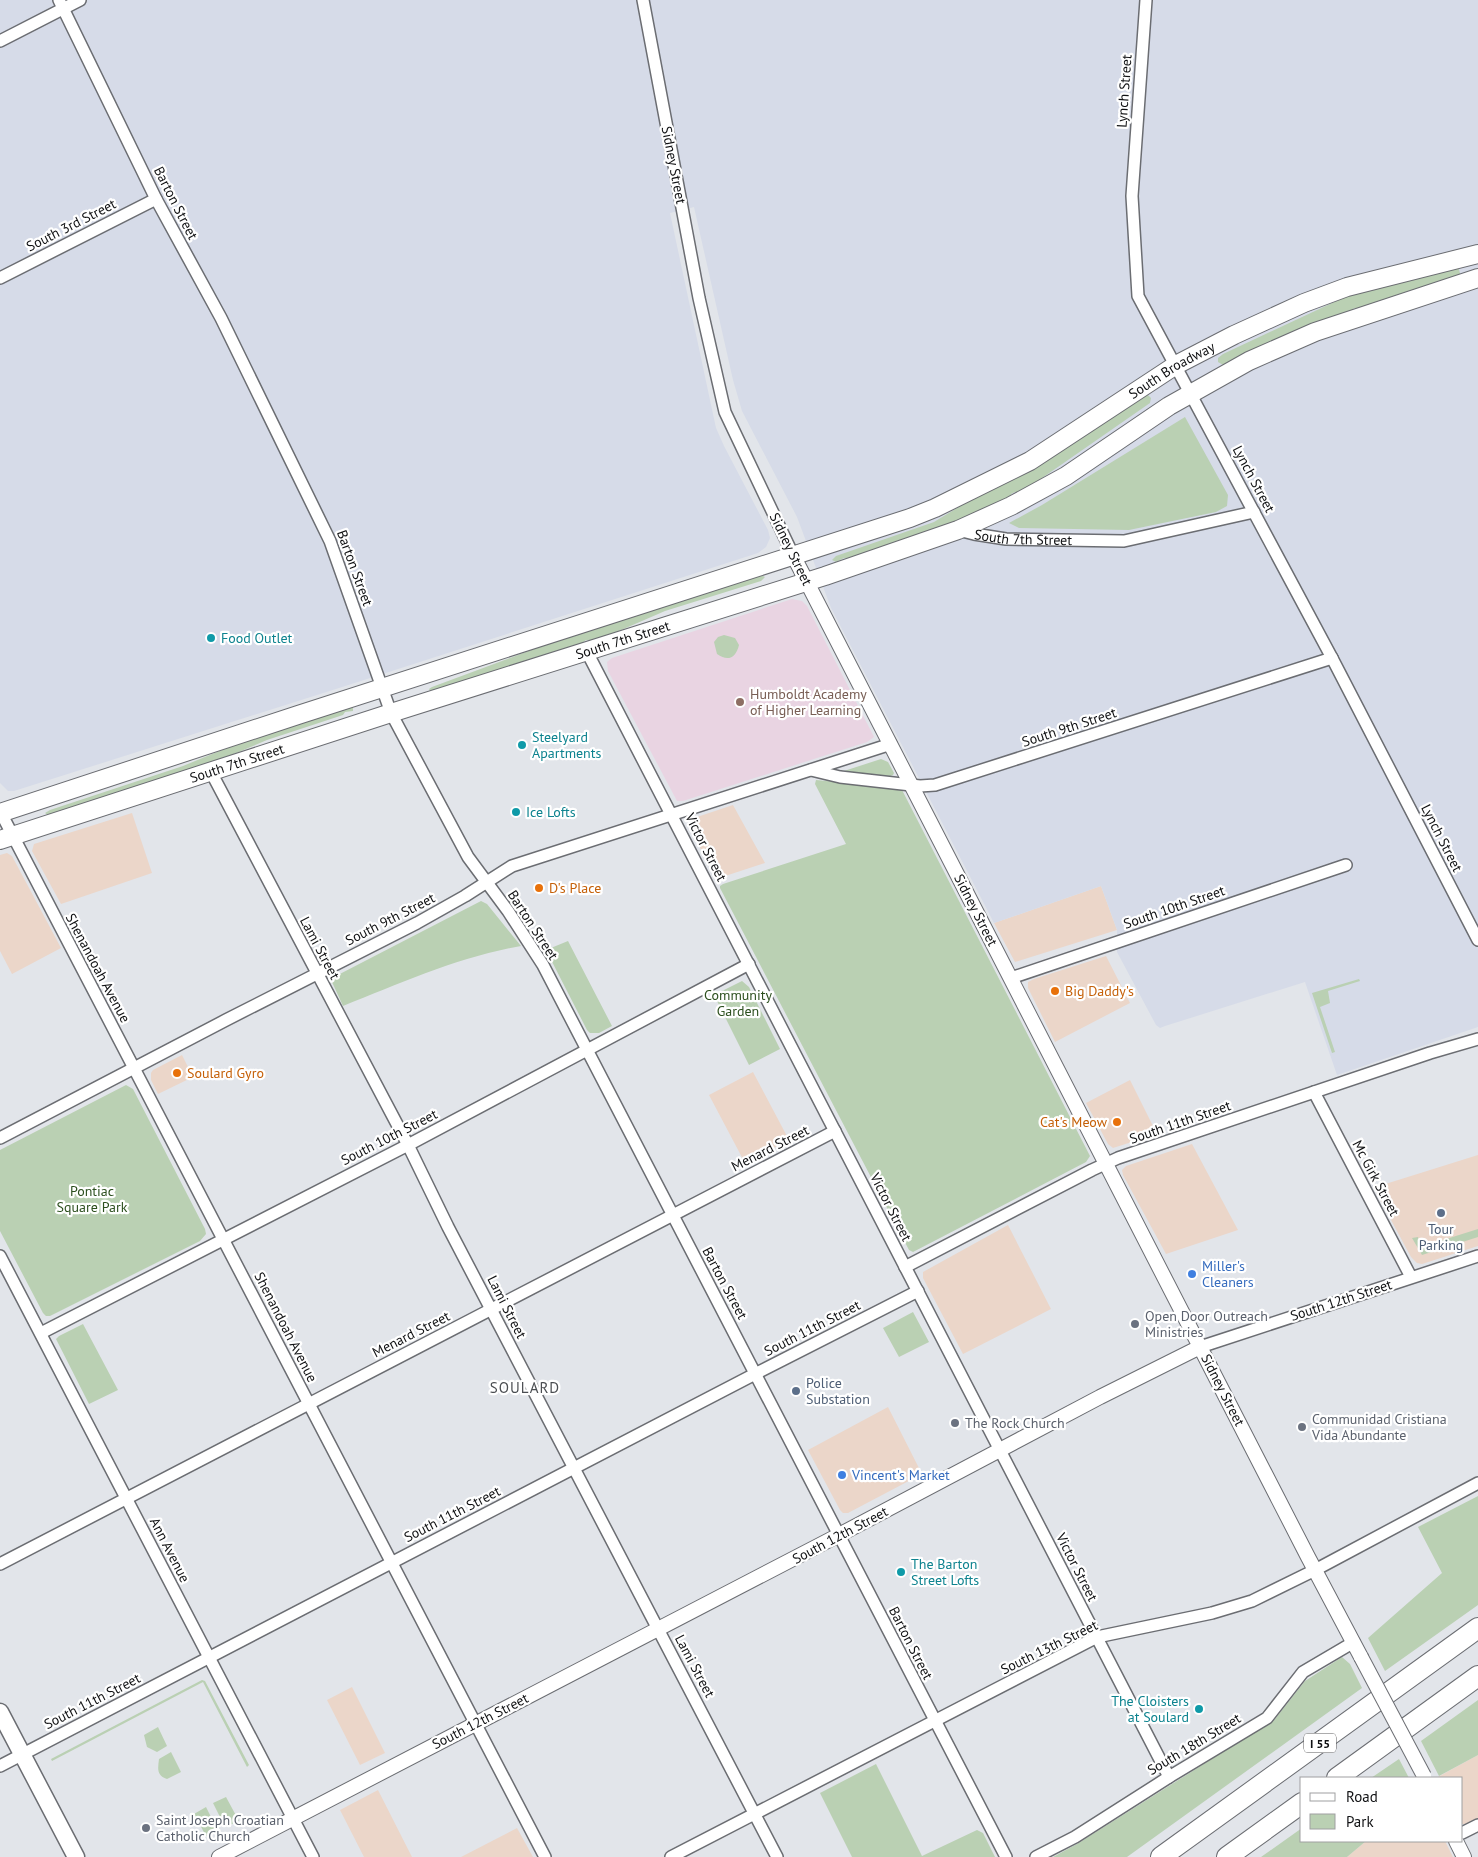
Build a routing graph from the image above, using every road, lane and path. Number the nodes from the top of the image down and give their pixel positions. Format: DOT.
graph roads {
  1 [pos="80,0"];
  2 [pos="643,0"];
  3 [pos="1146,0"];
  4 [pos="62,4"];
  5 [pos="0,41"];
  6 [pos="156,199"];
  7 [pos="1478,254"];
  8 [pos="0,278"];
  9 [pos="1478,278"];
  10 [pos="1176,365"];
  11 [pos="1191,393"];
  12 [pos="1254,512"];
  13 [pos="883,528"];
  14 [pos="958,530"];
  15 [pos="794,557"];
  16 [pos="807,581"];
  17 [pos="588,652"];
  18 [pos="1332,658"];
  19 [pos="382,689"];
  20 [pos="392,713"];
  21 [pos="891,744"];
  22 [pos="810,770"];
  23 [pos="211,772"];
  24 [pos="912,785"];
  25 [pos="0,812"];
  26 [pos="672,814"];
  27 [pos="6,838"];
  28 [pos="1346,865"];
  29 [pos="486,882"];
  30 [pos="1478,940"];
  31 [pos="749,964"];
  32 [pos="316,974"];
  33 [pos="1011,978"];
  34 [pos="1478,1039"];
  35 [pos="587,1050"];
  36 [pos="133,1068"];
  37 [pos="1314,1092"];
  38 [pos="835,1131"];
  39 [pos="0,1138"];
  40 [pos="408,1145"];
  41 [pos="1106,1164"];
  42 [pos="673,1215"];
  43 [pos="223,1239"];
  44 [pos="0,1256"];
  45 [pos="1478,1256"];
  46 [pos="906,1267"];
  47 [pos="1412,1277"];
  48 [pos="918,1291"];
  49 [pos="491,1309"];
  50 [pos="40,1333"];
  51 [pos="1200,1347"];
  52 [pos="755,1374"];
  53 [pos="309,1404"];
  54 [pos="1000,1451"];
  55 [pos="574,1468"];
  56 [pos="1478,1483"];
  57 [pos="126,1499"];
  58 [pos="839,1535"];
  59 [pos="392,1562"];
  60 [pos="0,1564"];
  61 [pos="1315,1570"];
  62 [pos="1478,1628"];
  63 [pos="658,1629"];
  64 [pos="1097,1637"];
  65 [pos="1354,1642"];
  66 [pos="209,1657"];
  67 [pos="1478,1676"];
  68 [pos="0,1712"];
  69 [pos="935,1721"];
  70 [pos="476,1724"];
  71 [pos="22,1754"];
  72 [pos="0,1766"];
  73 [pos="1169,1776"];
  74 [pos="1337,1777"];
  75 [pos="1424,1777"];
  76 [pos="1300,1804"];
  77 [pos="754,1814"];
  78 [pos="293,1819"];
  79 [pos="1478,1825"];
  80 [pos="1463,1832"];
  81 [pos="1456,1842"];
  82 [pos="76,1857"];
  83 [pos="219,1857"];
  84 [pos="313,1857"];
  85 [pos="545,1857"];
  86 [pos="671,1857"];
  87 [pos="777,1857"];
  88 [pos="1006,1857"];
  89 [pos="1036,1857"];
  90 [pos="1161,1857"];
  91 [pos="1227,1857"];
  92 [pos="1464,1857"];
  1 -- 4 [label="street"];
  2 -- 15 [label="street, Sidney Street"];
  3 -- 10 [label="street, Lynch Street"];
  4 -- 5 [label="street"];
  4 -- 6 [label="street, Barton Street"];
  6 -- 8 [label="street, South 3rd Street"];
  6 -- 19 [label="street, Barton Street"];
  7 -- 10 [label="main road, South Broadway"];
  9 -- 11 [label="main road"];
  10 -- 11 [label="street, Lynch Street"];
  10 -- 13 [label="main road, South Broadway"];
  11 -- 12 [label="street, Lynch Street"];
  11 -- 14 [label="main road"];
  12 -- 14 [label="street, South 7th Street"];
  12 -- 18 [label="street, Lynch Street"];
  13 -- 15 [label="main road, South 7th Street"];
  14 -- 16 [label="main road, South 7th Street"];
  15 -- 16 [label="street, Sidney Street"];
  15 -- 19 [label="main road, South 7th Street"];
  16 -- 17 [label="main road, South 7th Street"];
  16 -- 21 [label="street, Sidney Street"];
  17 -- 20 [label="main road, South 7th Street"];
  17 -- 26 [label="street, Victor Street"];
  18 -- 24 [label="street, South 9th Street"];
  18 -- 30 [label="street, Lynch Street"];
  19 -- 20 [label="street, Barton Street"];
  19 -- 25 [label="main road, South 7th Street"];
  20 -- 23 [label="main road, South 7th Street"];
  20 -- 29 [label="street, Barton Street"];
  21 -- 22 [label="street, South 9th Street"];
  21 -- 24 [label="street, Sidney Street"];
  22 -- 24 [label="street, South 9th Street"];
  22 -- 26 [label="street, South 9th Street"];
  23 -- 27 [label="main road, South 7th Street"];
  23 -- 32 [label="street, Lami Street"];
  24 -- 33 [label="street, Sidney Street"];
  25 -- 27 [label="street, Shenandoah Avenue"];
  26 -- 29 [label="street, South 9th Street"];
  26 -- 31 [label="street, Victor Street"];
  27 -- 36 [label="street, Shenandoah Avenue"];
  28 -- 33 [label="street, South 10th Street"];
  29 -- 32 [label="street, South 9th Street"];
  29 -- 35 [label="street, Barton Street"];
  31 -- 35 [label="street, South 10th Street"];
  31 -- 38 [label="street, Victor Street"];
  32 -- 36 [label="street, South 9th Street"];
  32 -- 40 [label="street, Lami Street"];
  33 -- 41 [label="street, Sidney Street"];
  34 -- 37 [label="street, South 11th Street"];
  35 -- 40 [label="street, South 10th Street"];
  35 -- 42 [label="street, Barton Street"];
  36 -- 39 [label="street, South 9th Street"];
  36 -- 43 [label="street, Shenandoah Avenue"];
  37 -- 41 [label="street, South 11th Street"];
  37 -- 47 [label="street, Mc Girk Street"];
  38 -- 42 [label="street, Menard Street"];
  38 -- 46 [label="street, Victor Street"];
  40 -- 43 [label="street, South 10th Street"];
  40 -- 49 [label="street, Lami Street"];
  41 -- 46 [label="street, South 11th Street"];
  41 -- 51 [label="street, Sidney Street"];
  42 -- 49 [label="street, Menard Street"];
  42 -- 52 [label="street, Barton Street"];
  43 -- 50 [label="street, South 10th Street"];
  43 -- 53 [label="street, Shenandoah Avenue"];
  44 -- 50 [label="street, Ann Avenue"];
  45 -- 47 [label="street, South 12th Street"];
  46 -- 48 [label="street, Victor Street"];
  47 -- 51 [label="street, South 12th Street"];
  48 -- 52 [label="street, South 11th Street"];
  48 -- 54 [label="street, Victor Street"];
  49 -- 53 [label="street, Menard Street"];
  49 -- 55 [label="street, Lami Street"];
  50 -- 57 [label="street, Ann Avenue"];
  51 -- 54 [label="street, South 12th Street"];
  51 -- 61 [label="street, Sidney Street"];
  52 -- 55 [label="street, South 11th Street"];
  52 -- 58 [label="street, Barton Street"];
  53 -- 57 [label="street, Menard Street"];
  53 -- 59 [label="street, Shenandoah Avenue"];
  54 -- 58 [label="street, South 12th Street"];
  54 -- 64 [label="street, Victor Street"];
  55 -- 59 [label="street, South 11th Street"];
  55 -- 63 [label="street, Lami Street"];
  56 -- 61 [label="street, South 13th Street"];
  57 -- 60 [label="street, Menard Street"];
  57 -- 66 [label="street, Ann Avenue"];
  58 -- 63 [label="street, South 12th Street"];
  58 -- 69 [label="street, Barton Street"];
  59 -- 66 [label="street, South 11th Street"];
  59 -- 70 [label="street, Shenandoah Avenue"];
  61 -- 64 [label="street, South 13th Street"];
  61 -- 65 [label="street, Sidney Street"];
  62 -- 90 [label="highway, I 55"];
  63 -- 70 [label="street, South 12th Street"];
  63 -- 77 [label="street, Lami Street"];
  64 -- 69 [label="street, South 13th Street"];
  64 -- 73 [label="street, Victor Street"];
  65 -- 73 [label="street, South 18th Street"];
  65 -- 75 [label="street, Sidney Street, bridge"];
  66 -- 71 [label="street, South 11th Street"];
  66 -- 78 [label="street, Ann Avenue"];
  67 -- 74 [label="highway"];
  68 -- 71 [label="main road"];
  69 -- 77 [label="street, South 13th Street"];
  69 -- 88 [label="street, Barton Street"];
  70 -- 78 [label="street, South 12th Street"];
  70 -- 85 [label="street, Shenandoah Avenue"];
  71 -- 72 [label="street, South 11th Street"];
  71 -- 82 [label="main road"];
  73 -- 89 [label="street, South 18th Street"];
  76 -- 91 [label="highway"];
  77 -- 86 [label="street, South 13th Street"];
  77 -- 87 [label="street, Lami Street"];
  78 -- 83 [label="street, South 12th Street"];
  78 -- 84 [label="street, Ann Avenue"];
  79 -- 80 [label="street"];
  81 -- 92 [label="street"];
}
